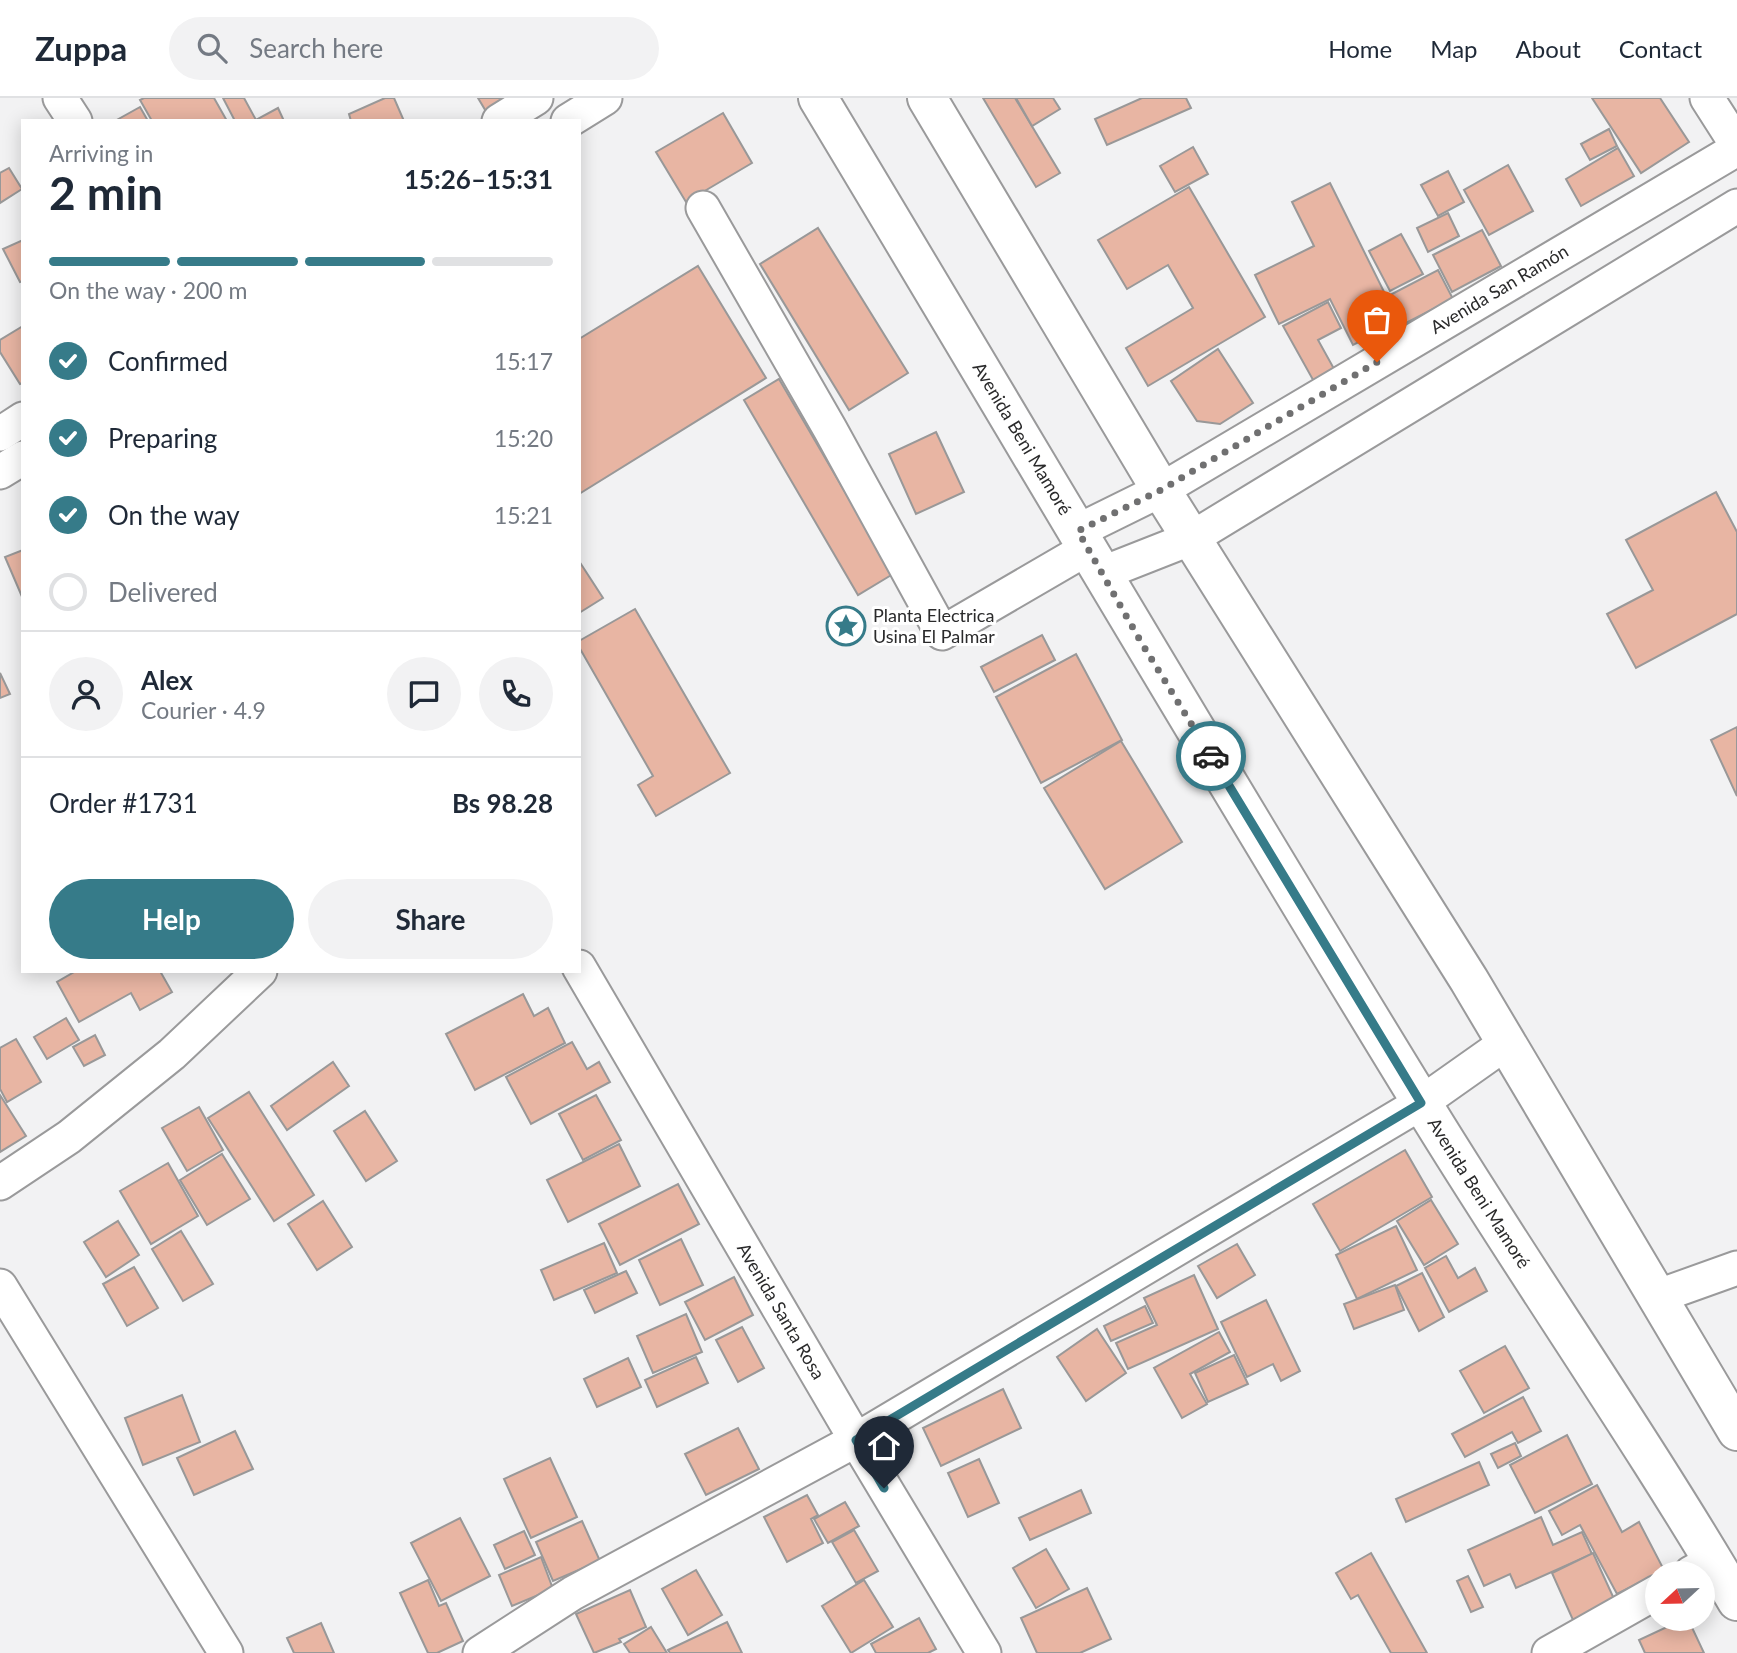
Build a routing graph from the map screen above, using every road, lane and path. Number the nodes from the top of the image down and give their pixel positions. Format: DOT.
graph roads {
  1 [pos="60,98"];
  2 [pos="536,98"];
  3 [pos="605,98"];
  4 [pos="818,98"];
  5 [pos="927,98"];
  6 [pos="1707,98"];
  7 [pos="74,119"];
  8 [pos="502,119"];
  9 [pos="571,119"];
  10 [pos="1737,147"];
  11 [pos="1737,206"];
  12 [pos="703,208"];
  13 [pos="21,420"];
  14 [pos="0,434"];
  15 [pos="21,459"];
  16 [pos="0,472"];
  17 [pos="1161,490"];
  18 [pos="1192,538"];
  19 [pos="1090,551"];
  20 [pos="581,970"];
  21 [pos="258,973"];
  22 [pos="1506,1043"];
  23 [pos="1421,1103"];
  24 [pos="0,1183"];
  25 [pos="1737,1268"];
  26 [pos="0,1286"];
  27 [pos="1656,1297"];
  28 [pos="1737,1431"];
  29 [pos="856,1440"];
  30 [pos="1698,1561"];
  31 [pos="1715,1580"];
  32 [pos="1645,1599"];
  33 [pos="1737,1601"];
  34 [pos="226,1653"];
  35 [pos="480,1653"];
  36 [pos="984,1653"];
  37 [pos="1549,1653"];
  1 -- 7 [label="street"];
  2 -- 8 [label="street"];
  3 -- 9 [label="street"];
  4 -- 19 [label="street, Avenida Beni Mamoré"];
  5 -- 17 [label="street"];
  6 -- 10 [label="street"];
  10 -- 17 [label="street, Avenida San Ramón"];
  11 -- 18 [label="street"];
  12 -- 19 [label="street"];
  13 -- 14 [label="street"];
  15 -- 16 [label="street"];
  17 -- 18 [label="street"];
  17 -- 19 [label="street, Avenida San Ramón"];
  18 -- 19 [label="street"];
  18 -- 22 [label="street"];
  19 -- 23 [label="street, Avenida Beni Mamoré"];
  20 -- 29 [label="street, Avenida Santa Rosa"];
  21 -- 24 [label="street"];
  22 -- 23 [label="street"];
  22 -- 27 [label="street"];
  23 -- 29 [label="street"];
  23 -- 30 [label="street, Avenida Beni Mamoré"];
  25 -- 27 [label="street"];
  26 -- 34 [label="street"];
  27 -- 28 [label="street"];
  29 -- 35 [label="street"];
  29 -- 36 [label="street, Avenida Santa Rosa"];
  31 -- 33 [label="street, Avenida Beni Mamoré"];
  32 -- 37 [label="street"];
}
